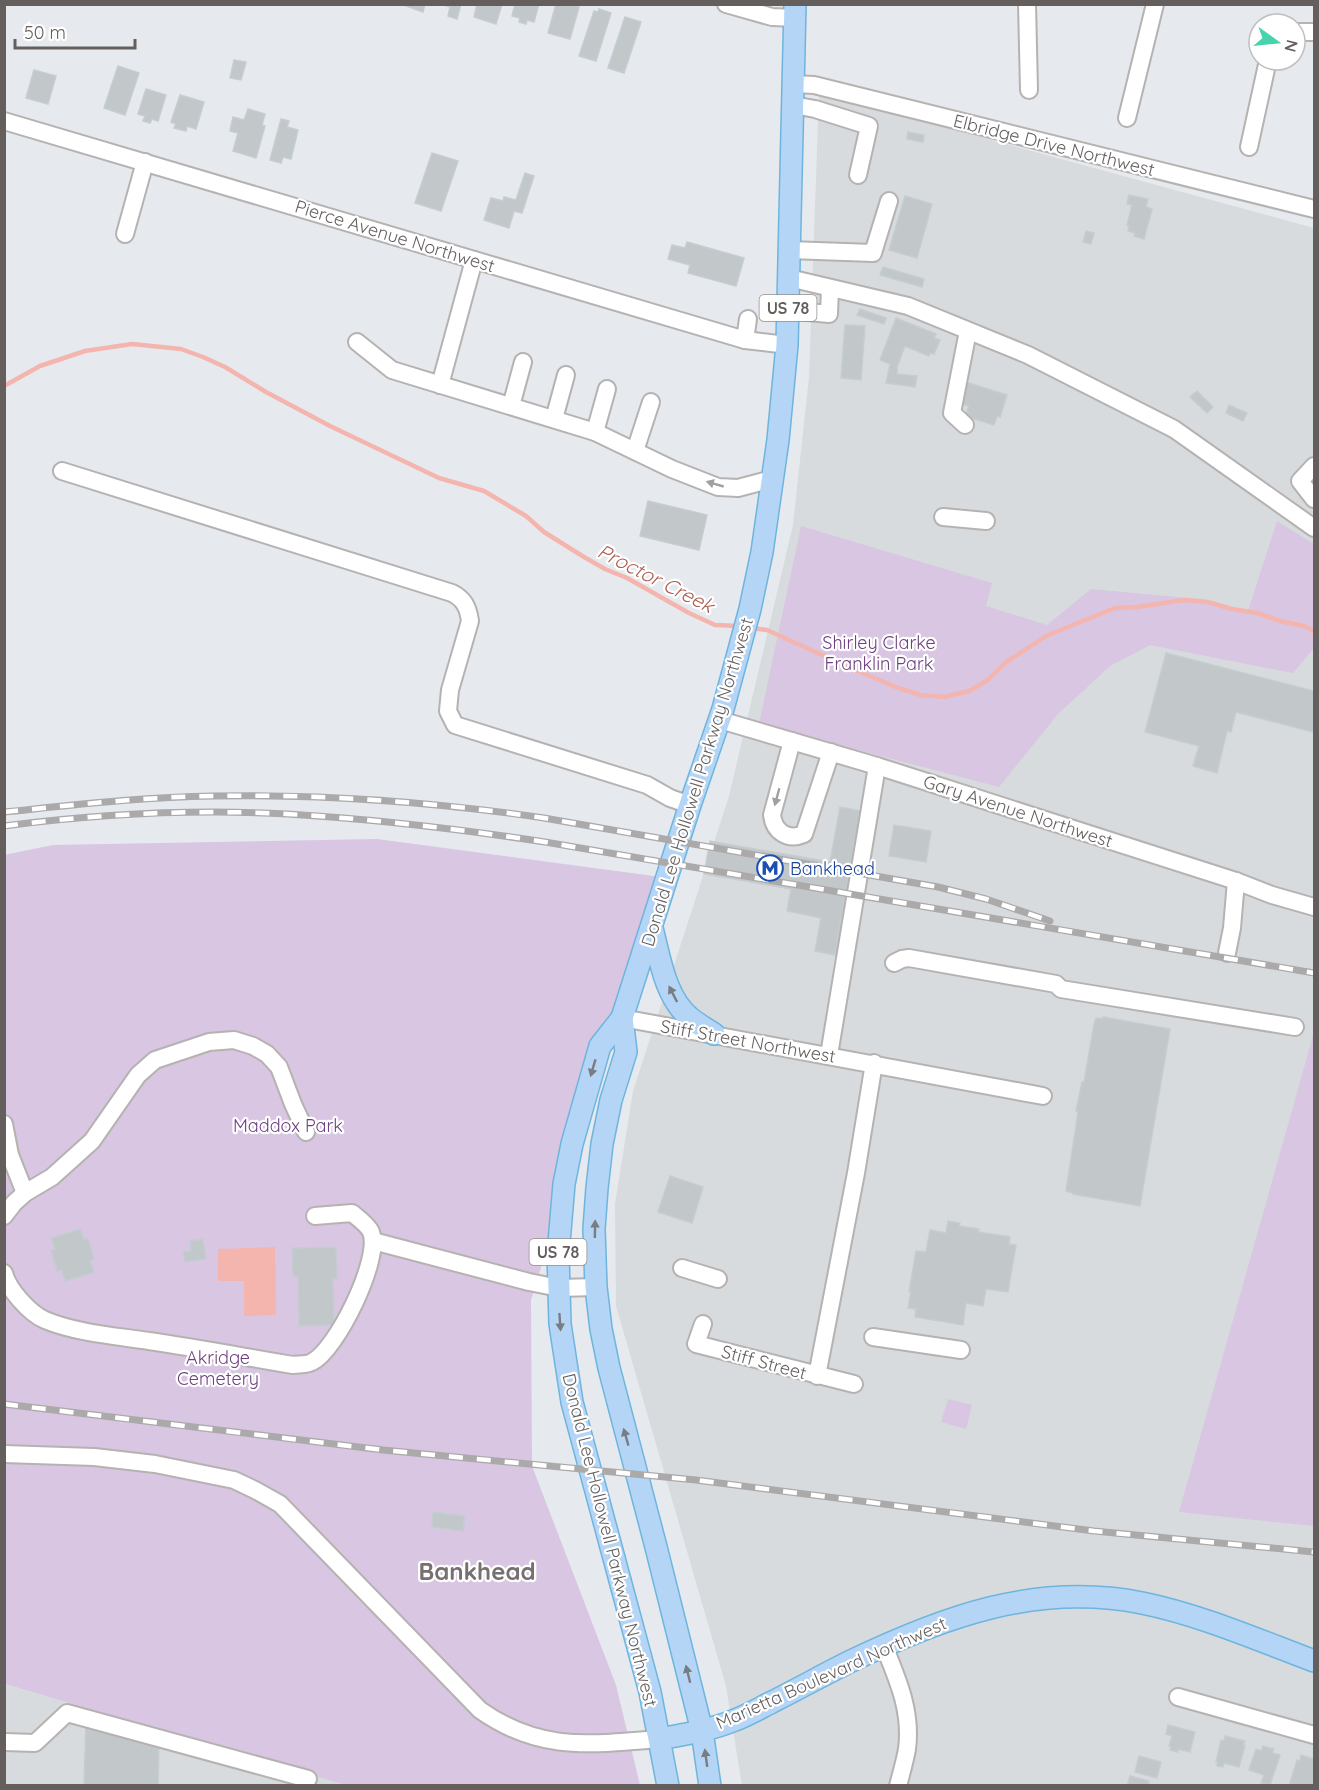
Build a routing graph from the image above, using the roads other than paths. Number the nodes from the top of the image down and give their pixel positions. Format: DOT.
graph roads {
  1 [pos="726,4"];
  2 [pos="1027,4"];
  3 [pos="1155,4"];
  4 [pos="795,11"];
  5 [pos="1265,72"];
  6 [pos="1029,90"];
  7 [pos="793,94"];
  8 [pos="1126,118"];
  9 [pos="4,121"];
  10 [pos="1249,147"];
  11 [pos="145,162"];
  12 [pos="858,175"];
  13 [pos="889,201"];
  14 [pos="1314,209"];
  15 [pos="125,234"];
  16 [pos="789,250"];
  17 [pos="474,260"];
  18 [pos="789,278"];
  19 [pos="830,288"];
  20 [pos="788,310"];
  21 [pos="748,319"];
  22 [pos="968,331"];
  23 [pos="745,340"];
  24 [pos="357,342"];
  25 [pos="788,345"];
  26 [pos="524,362"];
  27 [pos="566,375"];
  28 [pos="440,385"];
  29 [pos="607,389"];
  30 [pos="651,402"];
  31 [pos="511,406"];
  32 [pos="554,419"];
  33 [pos="965,425"];
  34 [pos="595,432"];
  35 [pos="635,451"];
  36 [pos="1314,466"];
  37 [pos="62,471"];
  38 [pos="772,479"];
  39 [pos="1314,499"];
  40 [pos="943,517"];
  41 [pos="986,521"];
  42 [pos="1314,528"];
  43 [pos="720,720"];
  44 [pos="792,741"];
  45 [pos="831,752"];
  46 [pos="877,766"];
  47 [pos="690,805"];
  48 [pos="1236,881"];
  49 [pos="1314,907"];
  50 [pos="652,928"];
  51 [pos="1227,953"];
  52 [pos="894,963"];
  53 [pos="622,1018"];
  54 [pos="1295,1027"];
  55 [pos="714,1034"];
  56 [pos="829,1055"];
  57 [pos="873,1064"];
  58 [pos="1043,1096"];
  59 [pos="4,1124"];
  60 [pos="306,1132"];
  61 [pos="25,1193"];
  62 [pos="4,1216"];
  63 [pos="315,1216"];
  64 [pos="373,1240"];
  65 [pos="682,1268"];
  66 [pos="4,1273"];
  67 [pos="718,1279"];
  68 [pos="596,1287"];
  69 [pos="559,1288"];
  70 [pos="703,1324"];
  71 [pos="873,1337"];
  72 [pos="961,1350"];
  73 [pos="816,1376"];
  74 [pos="854,1384"];
  75 [pos="4,1454"];
  76 [pos="884,1646"];
  77 [pos="1314,1661"];
  78 [pos="1178,1697"];
  79 [pos="702,1731"];
  80 [pos="1314,1735"];
  81 [pos="660,1739"];
  82 [pos="4,1742"];
  83 [pos="308,1779"];
  84 [pos="668,1785"];
  85 [pos="710,1785"];
  86 [pos="898,1785"];
  1 -- 4 [label="street"];
  2 -- 6 [label="street"];
  3 -- 8 [label="street"];
  4 -- 7 [label="main road, Donald Lee Hollowell Parkway Northwest / US 78"];
  5 -- 10 [label="street"];
  7 -- 12 [label="street"];
  7 -- 14 [label="street, Elbridge Drive Northwest"];
  7 -- 16 [label="main road, Donald Lee Hollowell Parkway Northwest / US 78"];
  9 -- 11 [label="street, Pierce Avenue Northwest"];
  11 -- 15 [label="street"];
  11 -- 17 [label="street, Pierce Avenue Northwest"];
  13 -- 16 [label="street"];
  16 -- 18 [label="main road, Donald Lee Hollowell Parkway Northwest / US 78"];
  17 -- 23 [label="street, Pierce Avenue Northwest"];
  17 -- 28 [label="street"];
  18 -- 19 [label="street"];
  18 -- 20 [label="main road, Donald Lee Hollowell Parkway Northwest / US 78"];
  19 -- 20 [label="street"];
  19 -- 22 [label="street"];
  20 -- 25 [label="main road, Donald Lee Hollowell Parkway Northwest / US 78"];
  21 -- 23 [label="street"];
  22 -- 33 [label="street"];
  22 -- 42 [label="street"];
  23 -- 25 [label="street, Pierce Avenue Northwest"];
  24 -- 28 [label="street"];
  25 -- 38 [label="main road, Donald Lee Hollowell Parkway Northwest / US 78"];
  26 -- 31 [label="street"];
  27 -- 32 [label="street"];
  28 -- 31 [label="street"];
  29 -- 34 [label="street"];
  30 -- 35 [label="street"];
  31 -- 32 [label="street"];
  32 -- 34 [label="street"];
  34 -- 35 [label="street"];
  38 -- 35 [label="street, one-way"];
  36 -- 39 [label="street"];
  37 -- 47 [label="street"];
  38 -- 43 [label="main road, Donald Lee Hollowell Parkway Northwest / US 78"];
  40 -- 41 [label="street"];
  43 -- 44 [label="street, Gary Avenue Northwest"];
  43 -- 47 [label="main road, Donald Lee Hollowell Parkway Northwest / US 78"];
  44 -- 45 [label="street, Gary Avenue Northwest"];
  44 -- 45 [label="street, one-way"];
  45 -- 46 [label="street, Gary Avenue Northwest"];
  46 -- 48 [label="street, Gary Avenue Northwest"];
  46 -- 56 [label="street"];
  47 -- 50 [label="main road, Donald Lee Hollowell Parkway Northwest / US 78"];
  48 -- 49 [label="street, Gary Avenue Northwest"];
  48 -- 51 [label="street"];
  50 -- 53 [label="main road, Donald Lee Hollowell Parkway Northwest / US 78"];
  55 -- 50 [label="main road, one-way"];
  52 -- 54 [label="street"];
  53 -- 55 [label="street, Stiff Street Northwest"];
  68 -- 53 [label="main road, Donald Lee Hollowell Parkway Northwest / US 78, one-way"];
  53 -- 69 [label="main road, Donald Lee Hollowell Parkway Northwest / US 78, one-way"];
  55 -- 56 [label="street, Stiff Street Northwest"];
  56 -- 57 [label="street, Stiff Street Northwest"];
  57 -- 58 [label="street, Stiff Street Northwest"];
  57 -- 73 [label="street"];
  59 -- 61 [label="street"];
  60 -- 61 [label="street"];
  61 -- 62 [label="street"];
  63 -- 64 [label="street"];
  64 -- 66 [label="street"];
  64 -- 69 [label="street"];
  65 -- 67 [label="street"];
  68 -- 69 [label="street"];
  79 -- 68 [label="main road, Donald Lee Hollowell Parkway Northwest / US 78, one-way"];
  69 -- 81 [label="main road, Donald Lee Hollowell Parkway Northwest / US 78, one-way"];
  70 -- 73 [label="street, Stiff Street"];
  71 -- 72 [label="street"];
  73 -- 74 [label="street, Stiff Street"];
  75 -- 81 [label="street"];
  76 -- 77 [label="main road, Marietta Boulevard Northwest"];
  76 -- 79 [label="main road, Marietta Boulevard Northwest"];
  76 -- 86 [label="street"];
  78 -- 80 [label="street"];
  79 -- 81 [label="main road, Marietta Boulevard Northwest"];
  85 -- 79 [label="main road, Donald Lee Hollowell Parkway Northwest / US 78, one-way"];
  81 -- 84 [label="main road, Donald Lee Hollowell Parkway Northwest / US 78"];
  82 -- 83 [label="street"];
}
